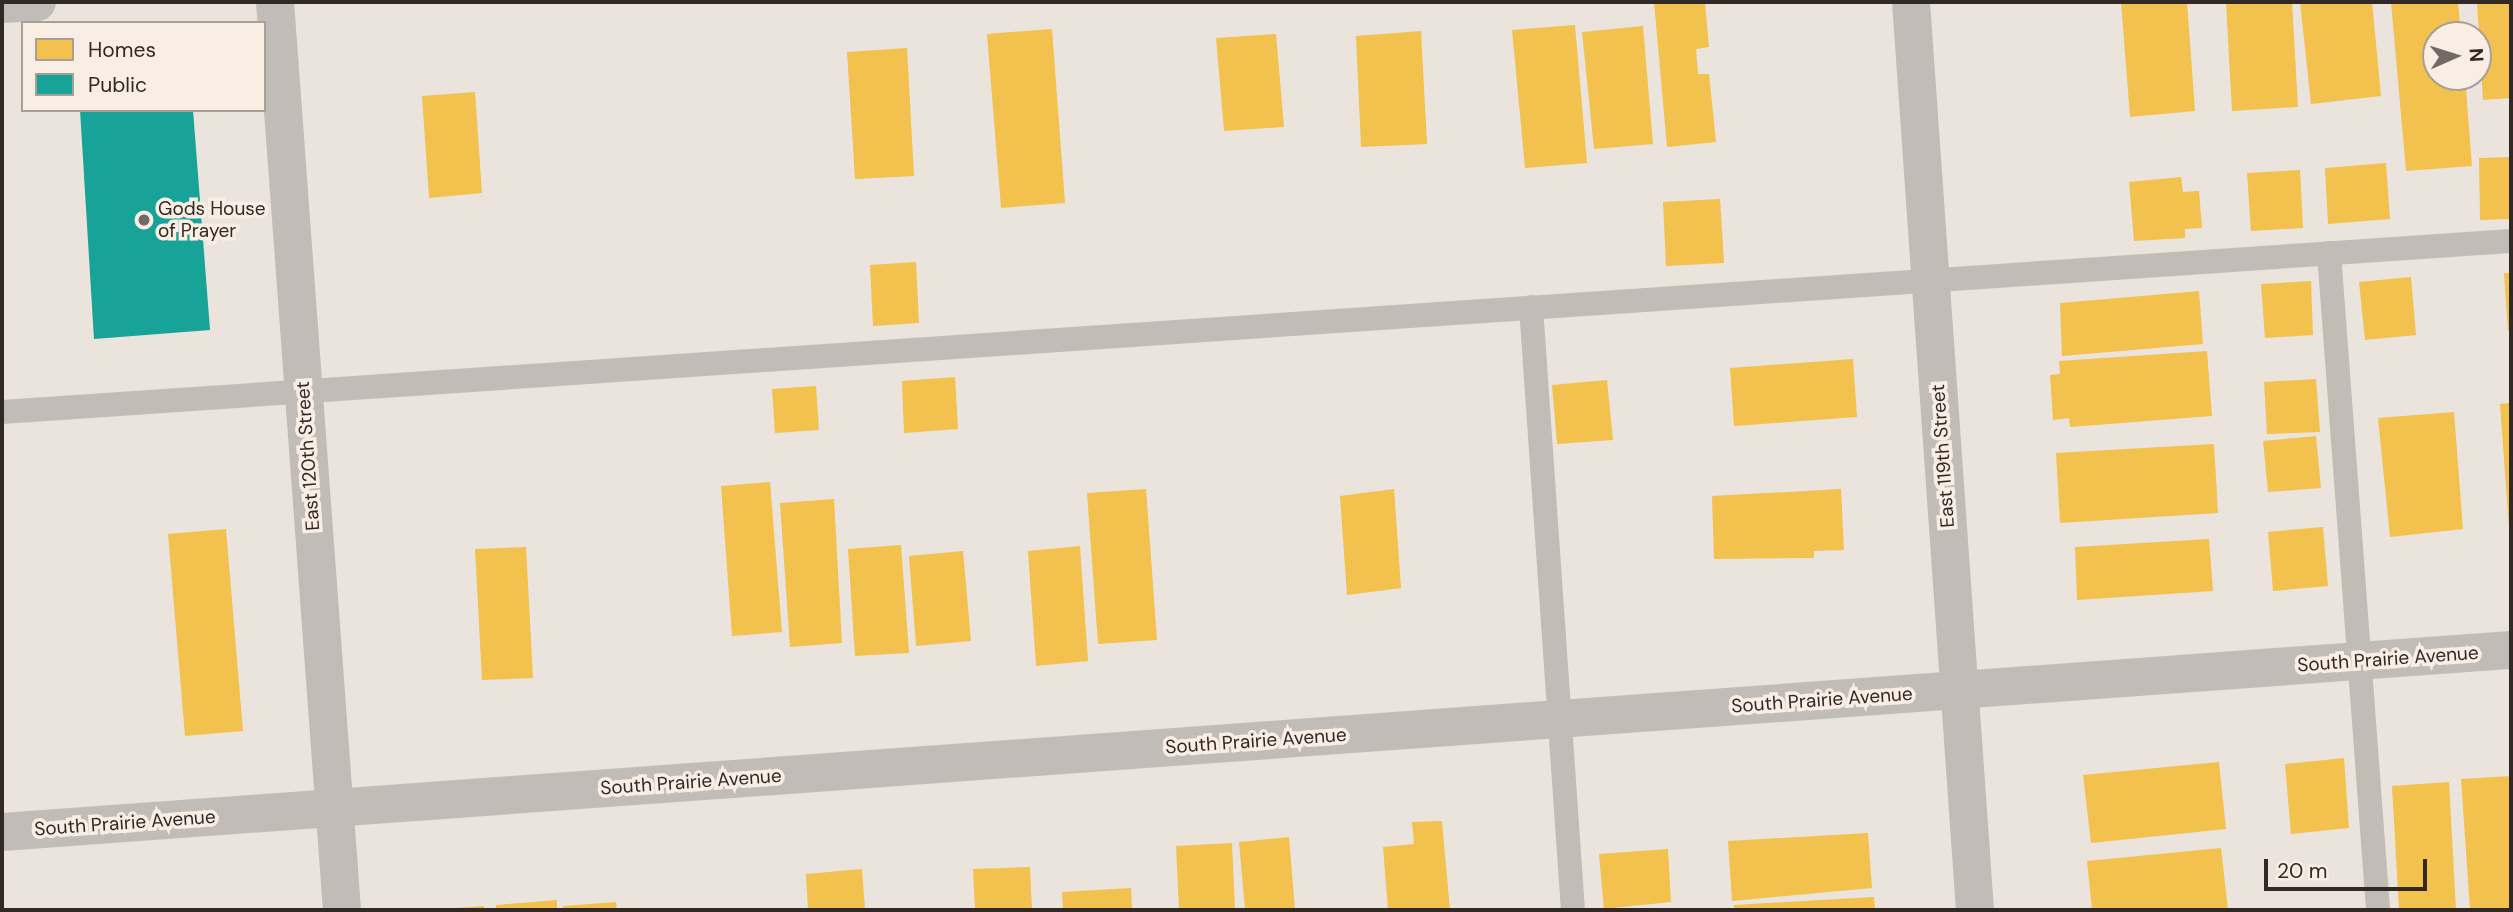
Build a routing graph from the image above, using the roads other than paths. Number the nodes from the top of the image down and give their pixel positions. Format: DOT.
graph roads {
  1 [pos="37,2"];
  2 [pos="275,2"];
  3 [pos="1911,2"];
  4 [pos="2,4"];
  5 [pos="2511,241"];
  6 [pos="2329,253"];
  7 [pos="1931,281"];
  8 [pos="1531,307"];
  9 [pos="303,387"];
  10 [pos="2,412"];
  11 [pos="2511,650"];
  12 [pos="2357,661"];
  13 [pos="1959,690"];
  14 [pos="1560,719"];
  15 [pos="334,808"];
  16 [pos="2,832"];
  17 [pos="342,910"];
  18 [pos="1573,910"];
  19 [pos="1975,910"];
  20 [pos="2378,910"];
  1 -- 4 [label="street"];
  2 -- 9 [label="street, East 120th Street"];
  3 -- 7 [label="street, East 119th Street"];
  5 -- 6 [label="lane"];
  6 -- 7 [label="lane"];
  6 -- 12 [label="lane"];
  7 -- 8 [label="lane"];
  7 -- 13 [label="street, East 119th Street"];
  8 -- 9 [label="lane"];
  8 -- 14 [label="lane"];
  9 -- 10 [label="lane"];
  9 -- 15 [label="street, East 120th Street"];
  11 -- 12 [label="street, South Prairie Avenue"];
  12 -- 13 [label="street, South Prairie Avenue"];
  12 -- 20 [label="lane"];
  13 -- 14 [label="street, South Prairie Avenue"];
  13 -- 19 [label="street, East 119th Street"];
  14 -- 15 [label="street, South Prairie Avenue"];
  14 -- 18 [label="lane"];
  15 -- 16 [label="street, South Prairie Avenue"];
  15 -- 17 [label="street, East 120th Street"];
}
